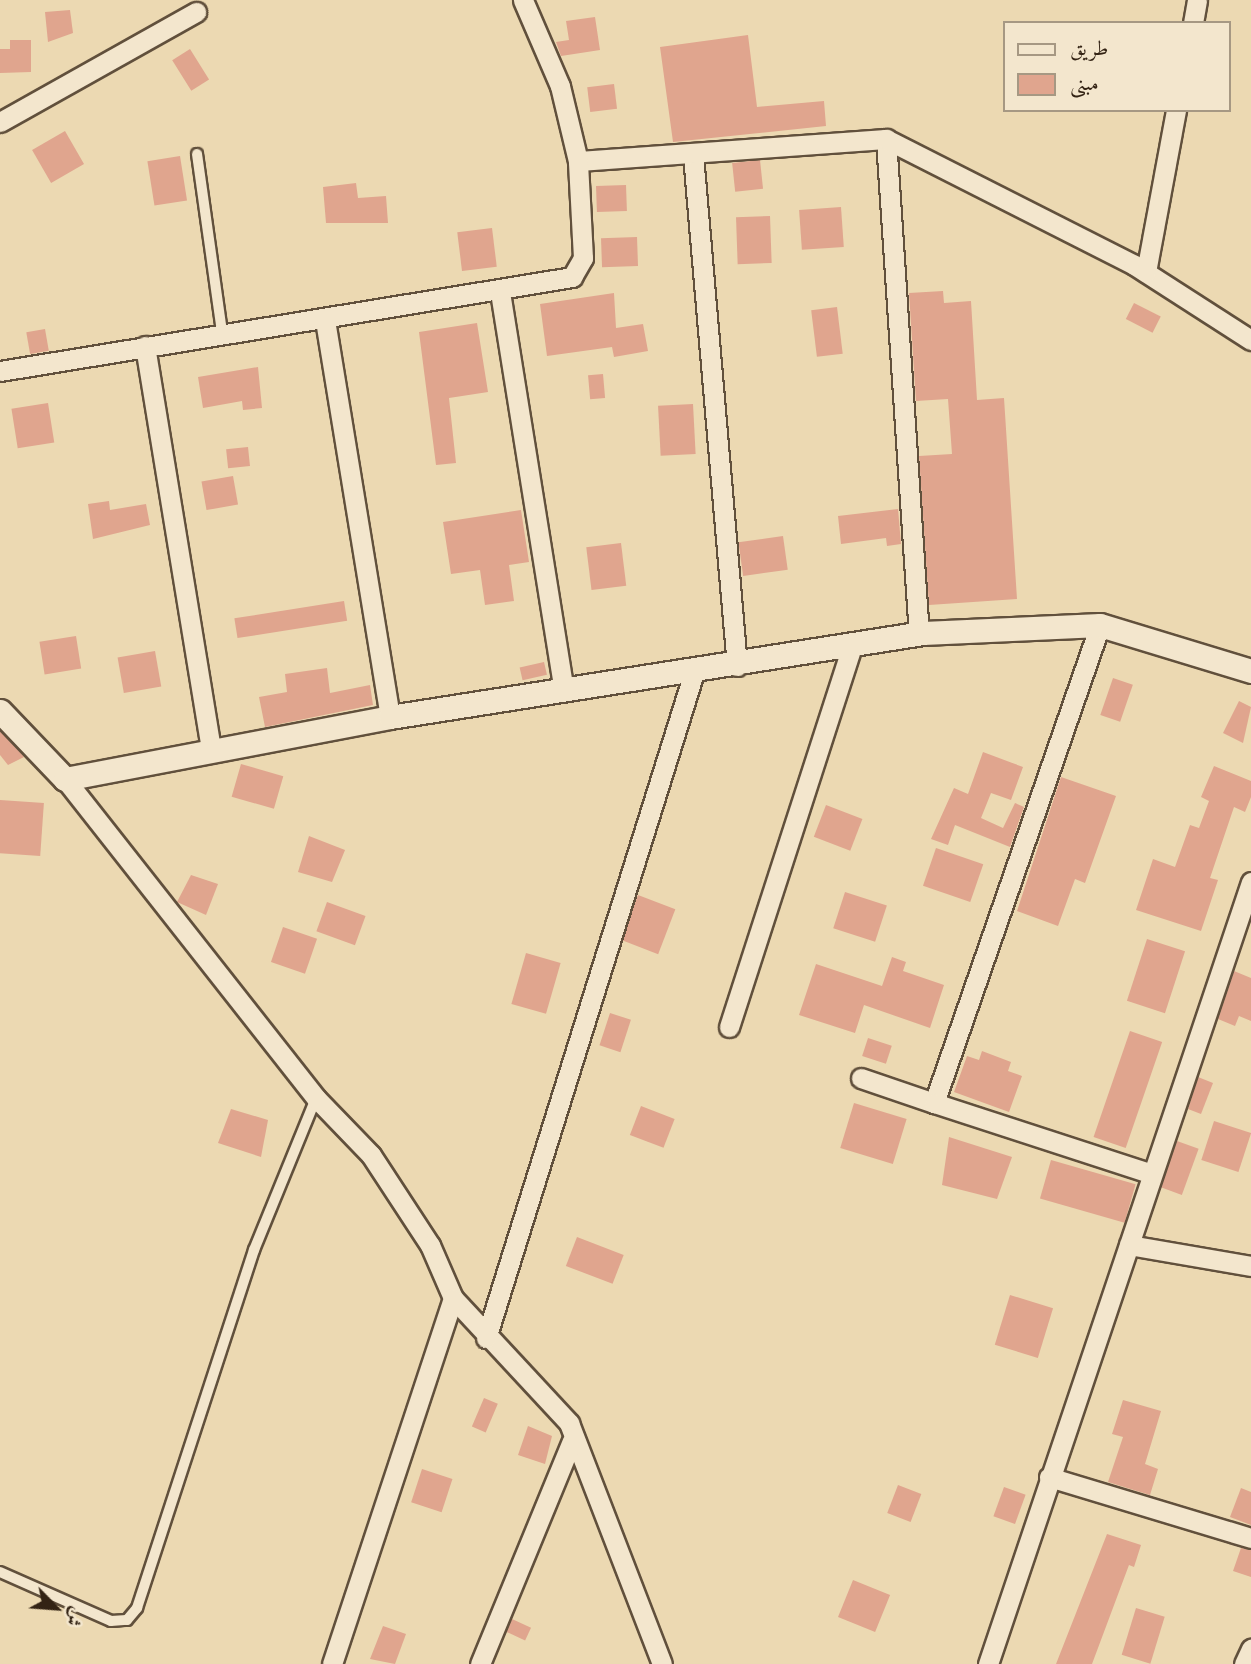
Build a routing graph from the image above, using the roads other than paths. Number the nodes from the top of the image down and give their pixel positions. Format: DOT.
graph roads {
  1 [pos="523,0"];
  2 [pos="1198,0"];
  3 [pos="196,12"];
  4 [pos="1193,21"];
  5 [pos="1177,112"];
  6 [pos="0,122"];
  7 [pos="886,139"];
  8 [pos="197,154"];
  9 [pos="693,155"];
  10 [pos="578,161"];
  11 [pos="1146,272"];
  12 [pos="500,292"];
  13 [pos="325,320"];
  14 [pos="222,331"];
  15 [pos="1251,340"];
  16 [pos="145,346"];
  17 [pos="0,371"];
  18 [pos="1100,625"];
  19 [pos="919,634"];
  20 [pos="853,644"];
  21 [pos="737,666"];
  22 [pos="695,669"];
  23 [pos="1251,671"];
  24 [pos="564,690"];
  25 [pos="1,709"];
  26 [pos="390,717"];
  27 [pos="211,751"];
  28 [pos="65,779"];
  29 [pos="1251,882"];
  30 [pos="729,1027"];
  31 [pos="861,1079"];
  32 [pos="316,1098"];
  33 [pos="934,1103"];
  34 [pos="1152,1174"];
  35 [pos="1129,1245"];
  36 [pos="1251,1266"];
  37 [pos="453,1298"];
  38 [pos="486,1338"];
  39 [pos="572,1441"];
  40 [pos="1049,1477"];
  41 [pos="1251,1538"];
  42 [pos="0,1572"];
  43 [pos="1251,1649"];
  44 [pos="332,1664"];
  45 [pos="480,1664"];
  46 [pos="662,1664"];
  47 [pos="988,1664"];
  48 [pos="1244,1664"];
  1 -- 10 [label="street"];
  2 -- 4 [label="street"];
  3 -- 6 [label="street"];
  5 -- 11 [label="street"];
  7 -- 9 [label="street"];
  7 -- 11 [label="street"];
  7 -- 19 [label="street"];
  8 -- 14 [label="lane"];
  9 -- 10 [label="street"];
  9 -- 21 [label="street"];
  10 -- 12 [label="street"];
  11 -- 15 [label="street"];
  12 -- 13 [label="street"];
  12 -- 24 [label="street"];
  13 -- 14 [label="street"];
  13 -- 26 [label="street"];
  14 -- 16 [label="street"];
  16 -- 17 [label="street"];
  16 -- 27 [label="street"];
  18 -- 19 [label="street"];
  18 -- 23 [label="street"];
  18 -- 33 [label="street"];
  19 -- 20 [label="street"];
  20 -- 21 [label="street"];
  20 -- 30 [label="street"];
  21 -- 22 [label="street"];
  22 -- 24 [label="street"];
  22 -- 38 [label="street"];
  24 -- 26 [label="street"];
  25 -- 28 [label="street"];
  26 -- 27 [label="street"];
  27 -- 28 [label="street"];
  28 -- 32 [label="street"];
  29 -- 34 [label="street"];
  31 -- 33 [label="street"];
  32 -- 37 [label="street"];
  32 -- 42 [label="lane"];
  33 -- 34 [label="street"];
  34 -- 35 [label="street"];
  35 -- 36 [label="street"];
  35 -- 40 [label="street"];
  37 -- 38 [label="street"];
  37 -- 44 [label="street"];
  38 -- 39 [label="street"];
  39 -- 45 [label="street"];
  39 -- 46 [label="street"];
  40 -- 41 [label="street"];
  40 -- 47 [label="street"];
  43 -- 48 [label="street"];
}
